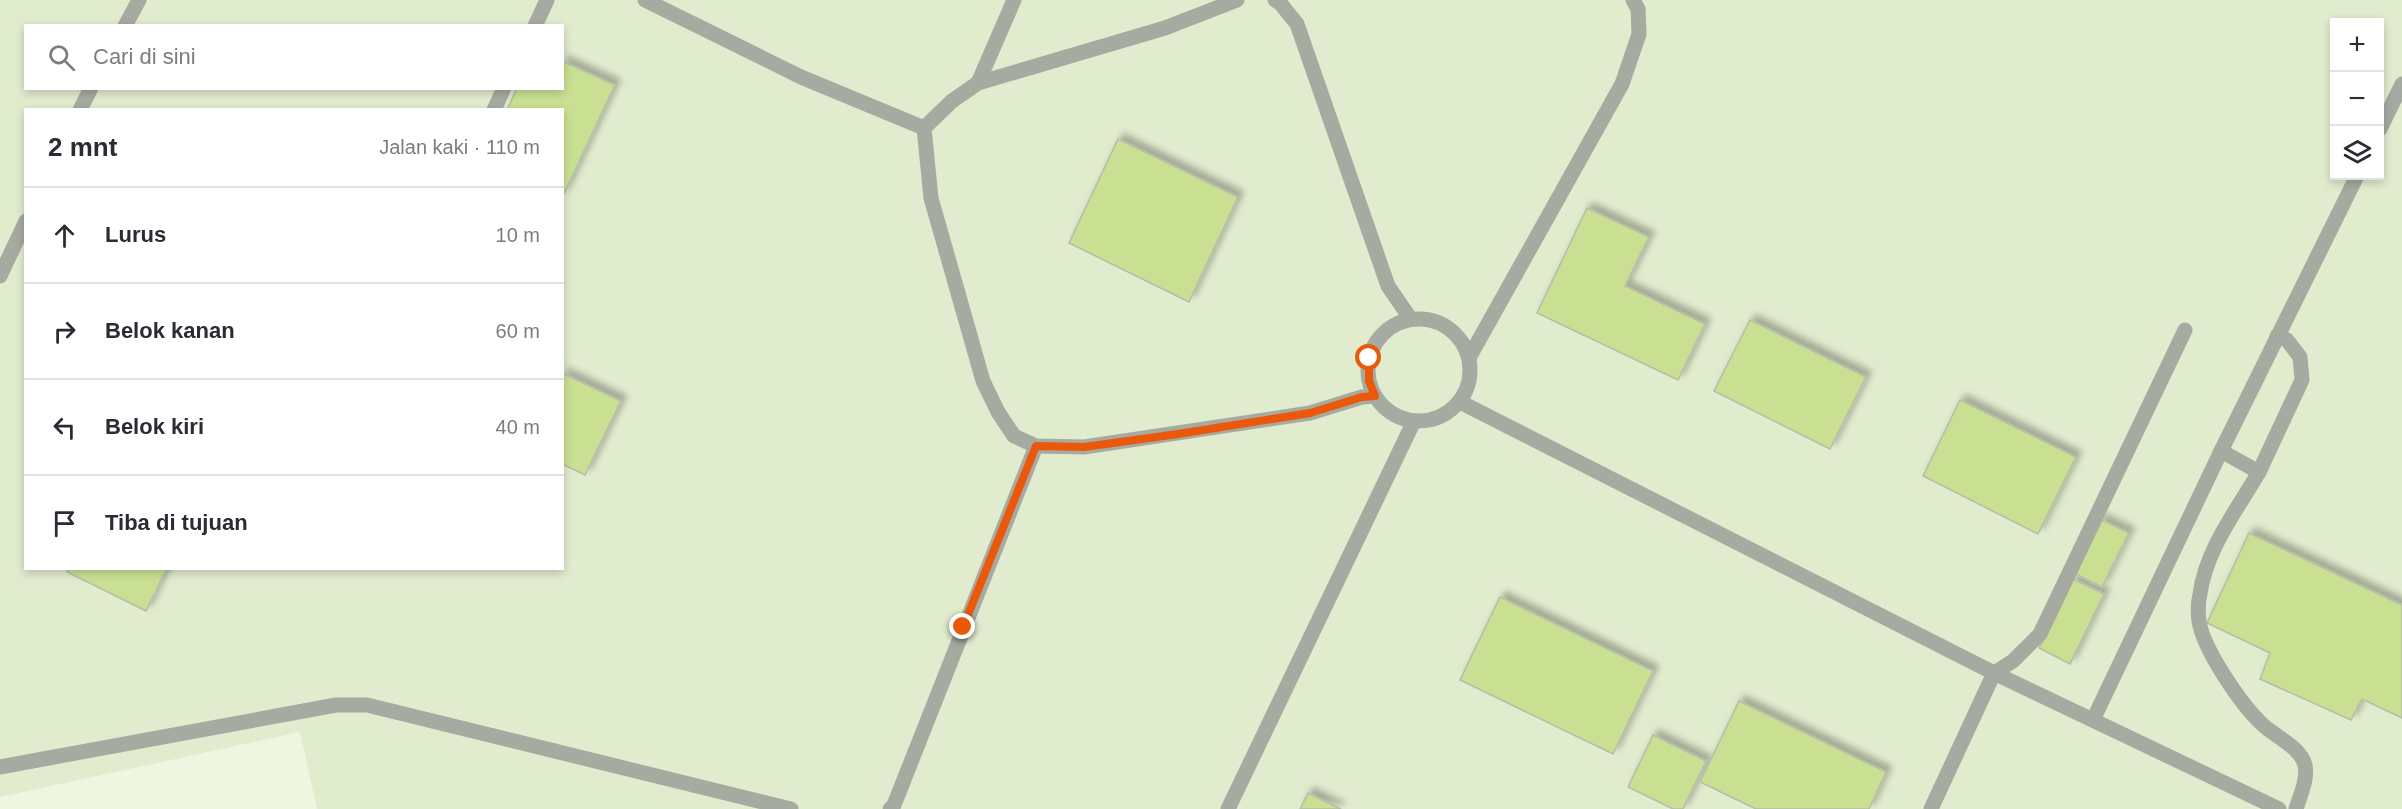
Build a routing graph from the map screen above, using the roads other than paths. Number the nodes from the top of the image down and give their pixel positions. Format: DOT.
graph roads {
  1 [pos="139,0"];
  2 [pos="547,0"];
  3 [pos="645,0"];
  4 [pos="1014,0"];
  5 [pos="1237,0"];
  6 [pos="1633,0"];
  7 [pos="1279,1"];
  8 [pos="126,24"];
  9 [pos="536,24"];
  10 [pos="978,83"];
  11 [pos="2402,84"];
  12 [pos="91,90"];
  13 [pos="503,90"];
  14 [pos="81,108"];
  15 [pos="495,108"];
  16 [pos="2381,126"];
  17 [pos="924,128"];
  18 [pos="2355,180"];
  19 [pos="24,225"];
  20 [pos="1,268"];
  21 [pos="1410,318"];
  22 [pos="2185,330"];
  23 [pos="2277,336"];
  24 [pos="1470,356"];
  25 [pos="1375,396"];
  26 [pos="1460,402"];
  27 [pos="1414,421"];
  28 [pos="1036,446"];
  29 [pos="2221,451"];
  30 [pos="2259,472"];
  31 [pos="1994,673"];
  32 [pos="2093,720"];
  33 [pos="0,767"];
  34 [pos="791,809"];
  35 [pos="890,809"];
  36 [pos="1228,809"];
  37 [pos="1931,809"];
  38 [pos="2279,809"];
  39 [pos="2296,809"];
  1 -- 8 [label="lane"];
  2 -- 9 [label="lane"];
  3 -- 17 [label="lane"];
  4 -- 10 [label="lane"];
  5 -- 10 [label="lane"];
  6 -- 24 [label="lane"];
  7 -- 21 [label="lane"];
  10 -- 17 [label="lane"];
  11 -- 16 [label="lane"];
  12 -- 14 [label="lane"];
  13 -- 15 [label="lane"];
  17 -- 28 [label="lane"];
  18 -- 23 [label="lane"];
  19 -- 20 [label="lane"];
  21 -- 24 [label="lane"];
  21 -- 25 [label="lane"];
  22 -- 31 [label="lane"];
  23 -- 29 [label="lane"];
  23 -- 30 [label="lane"];
  24 -- 26 [label="lane"];
  25 -- 27 [label="lane"];
  25 -- 28 [label="lane"];
  26 -- 27 [label="lane"];
  26 -- 31 [label="lane"];
  27 -- 36 [label="lane"];
  28 -- 35 [label="lane"];
  29 -- 30 [label="lane"];
  29 -- 32 [label="lane"];
  30 -- 39 [label="lane"];
  31 -- 32 [label="lane"];
  31 -- 37 [label="lane"];
  32 -- 38 [label="lane"];
  33 -- 34 [label="lane"];
}
